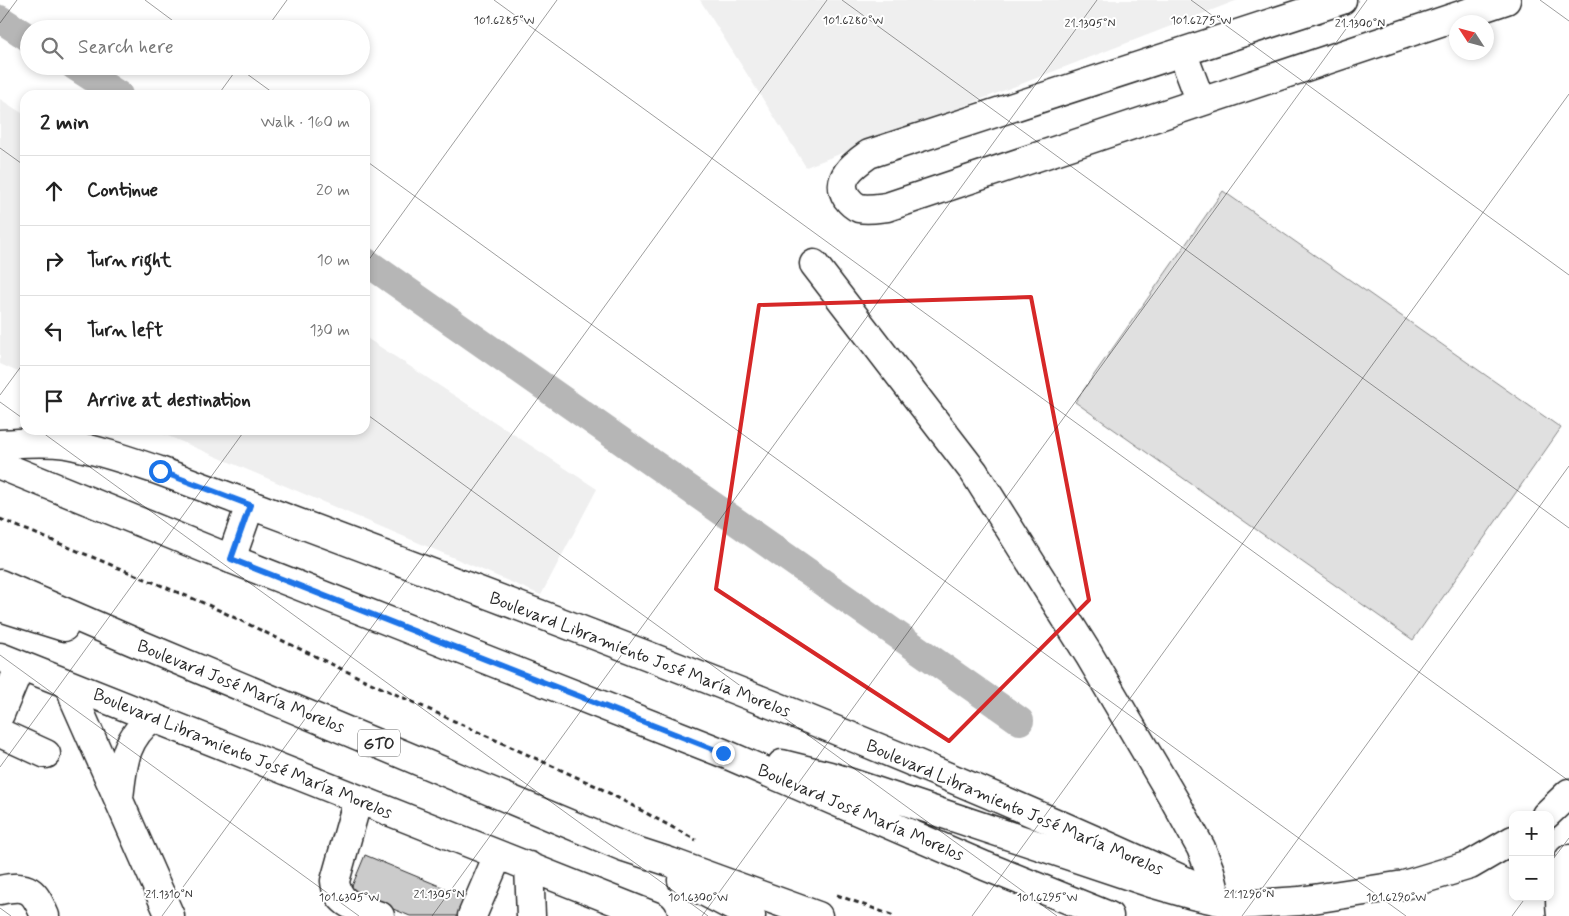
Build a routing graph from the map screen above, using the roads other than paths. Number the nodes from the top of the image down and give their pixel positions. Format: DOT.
graph roads {
  1 [pos="1342,0"];
  2 [pos="1506,0"];
  3 [pos="1182,52"];
  4 [pos="1201,102"];
  5 [pos="814,264"];
  6 [pos="0,444"];
  7 [pos="0,465"];
  8 [pos="250,505"];
  9 [pos="231,559"];
  10 [pos="0,584"];
  11 [pos="0,607"];
  12 [pos="132,641"];
  13 [pos="10,661"];
  14 [pos="70,685"];
  15 [pos="0,714"];
  16 [pos="153,717"];
  17 [pos="0,733"];
  18 [pos="723,753"];
  19 [pos="46,754"];
  20 [pos="1569,793"];
  21 [pos="118,798"];
  22 [pos="358,799"];
  23 [pos="1550,811"];
  24 [pos="1509,842"];
  25 [pos="624,847"];
  26 [pos="498,856"];
  27 [pos="1569,859"];
  28 [pos="529,866"];
  29 [pos="0,890"];
  30 [pos="1224,900"];
  31 [pos="824,905"];
  32 [pos="45,916"];
  33 [pos="170,916"];
  34 [pos="380,916"];
  35 [pos="472,916"];
  36 [pos="531,916"];
  37 [pos="653,916"];
  38 [pos="751,916"];
  39 [pos="1108,916"];
  40 [pos="1264,916"];
  41 [pos="1561,916"];
  1 -- 3 [label="main road"];
  2 -- 4 [label="main road"];
  3 -- 4 [label="main road"];
  3 -- 4 [label="main road"];
  5 -- 30 [label="main road"];
  6 -- 8 [label="main road, Boulevard Libramiento José María Morelos"];
  7 -- 9 [label="main road, Boulevard José María Morelos"];
  8 -- 9 [label="main road"];
  8 -- 30 [label="main road, Boulevard Libramiento José María Morelos"];
  9 -- 18 [label="main road, Boulevard José María Morelos"];
  10 -- 12 [label="main road, Boulevard José María Morelos / GTO"];
  11 -- 12 [label="main road"];
  12 -- 25 [label="main road, Boulevard José María Morelos / GTO"];
  13 -- 14 [label="main road, Boulevard Libramiento José María Morelos"];
  13 -- 15 [label="main road"];
  14 -- 16 [label="main road, Boulevard Libramiento José María Morelos"];
  14 -- 21 [label="main road"];
  16 -- 21 [label="main road"];
  16 -- 22 [label="main road, Boulevard Libramiento José María Morelos"];
  17 -- 19 [label="main road"];
  18 -- 30 [label="main road"];
  18 -- 39 [label="main road, Boulevard José María Morelos"];
  20 -- 23 [label="main road"];
  21 -- 33 [label="main road"];
  22 -- 26 [label="main road, Boulevard Libramiento José María Morelos"];
  22 -- 34 [label="main road"];
  24 -- 30 [label="main road"];
  25 -- 31 [label="main road, Boulevard José María Morelos / GTO"];
  25 -- 38 [label="main road"];
  26 -- 28 [label="main road, Boulevard Libramiento José María Morelos"];
  26 -- 35 [label="main road"];
  27 -- 41 [label="main road"];
  28 -- 36 [label="main road"];
  28 -- 37 [label="main road, Boulevard Libramiento José María Morelos"];
  29 -- 32 [label="main road"];
  30 -- 40 [label="main road, Boulevard Libramiento José María Morelos"];
}
